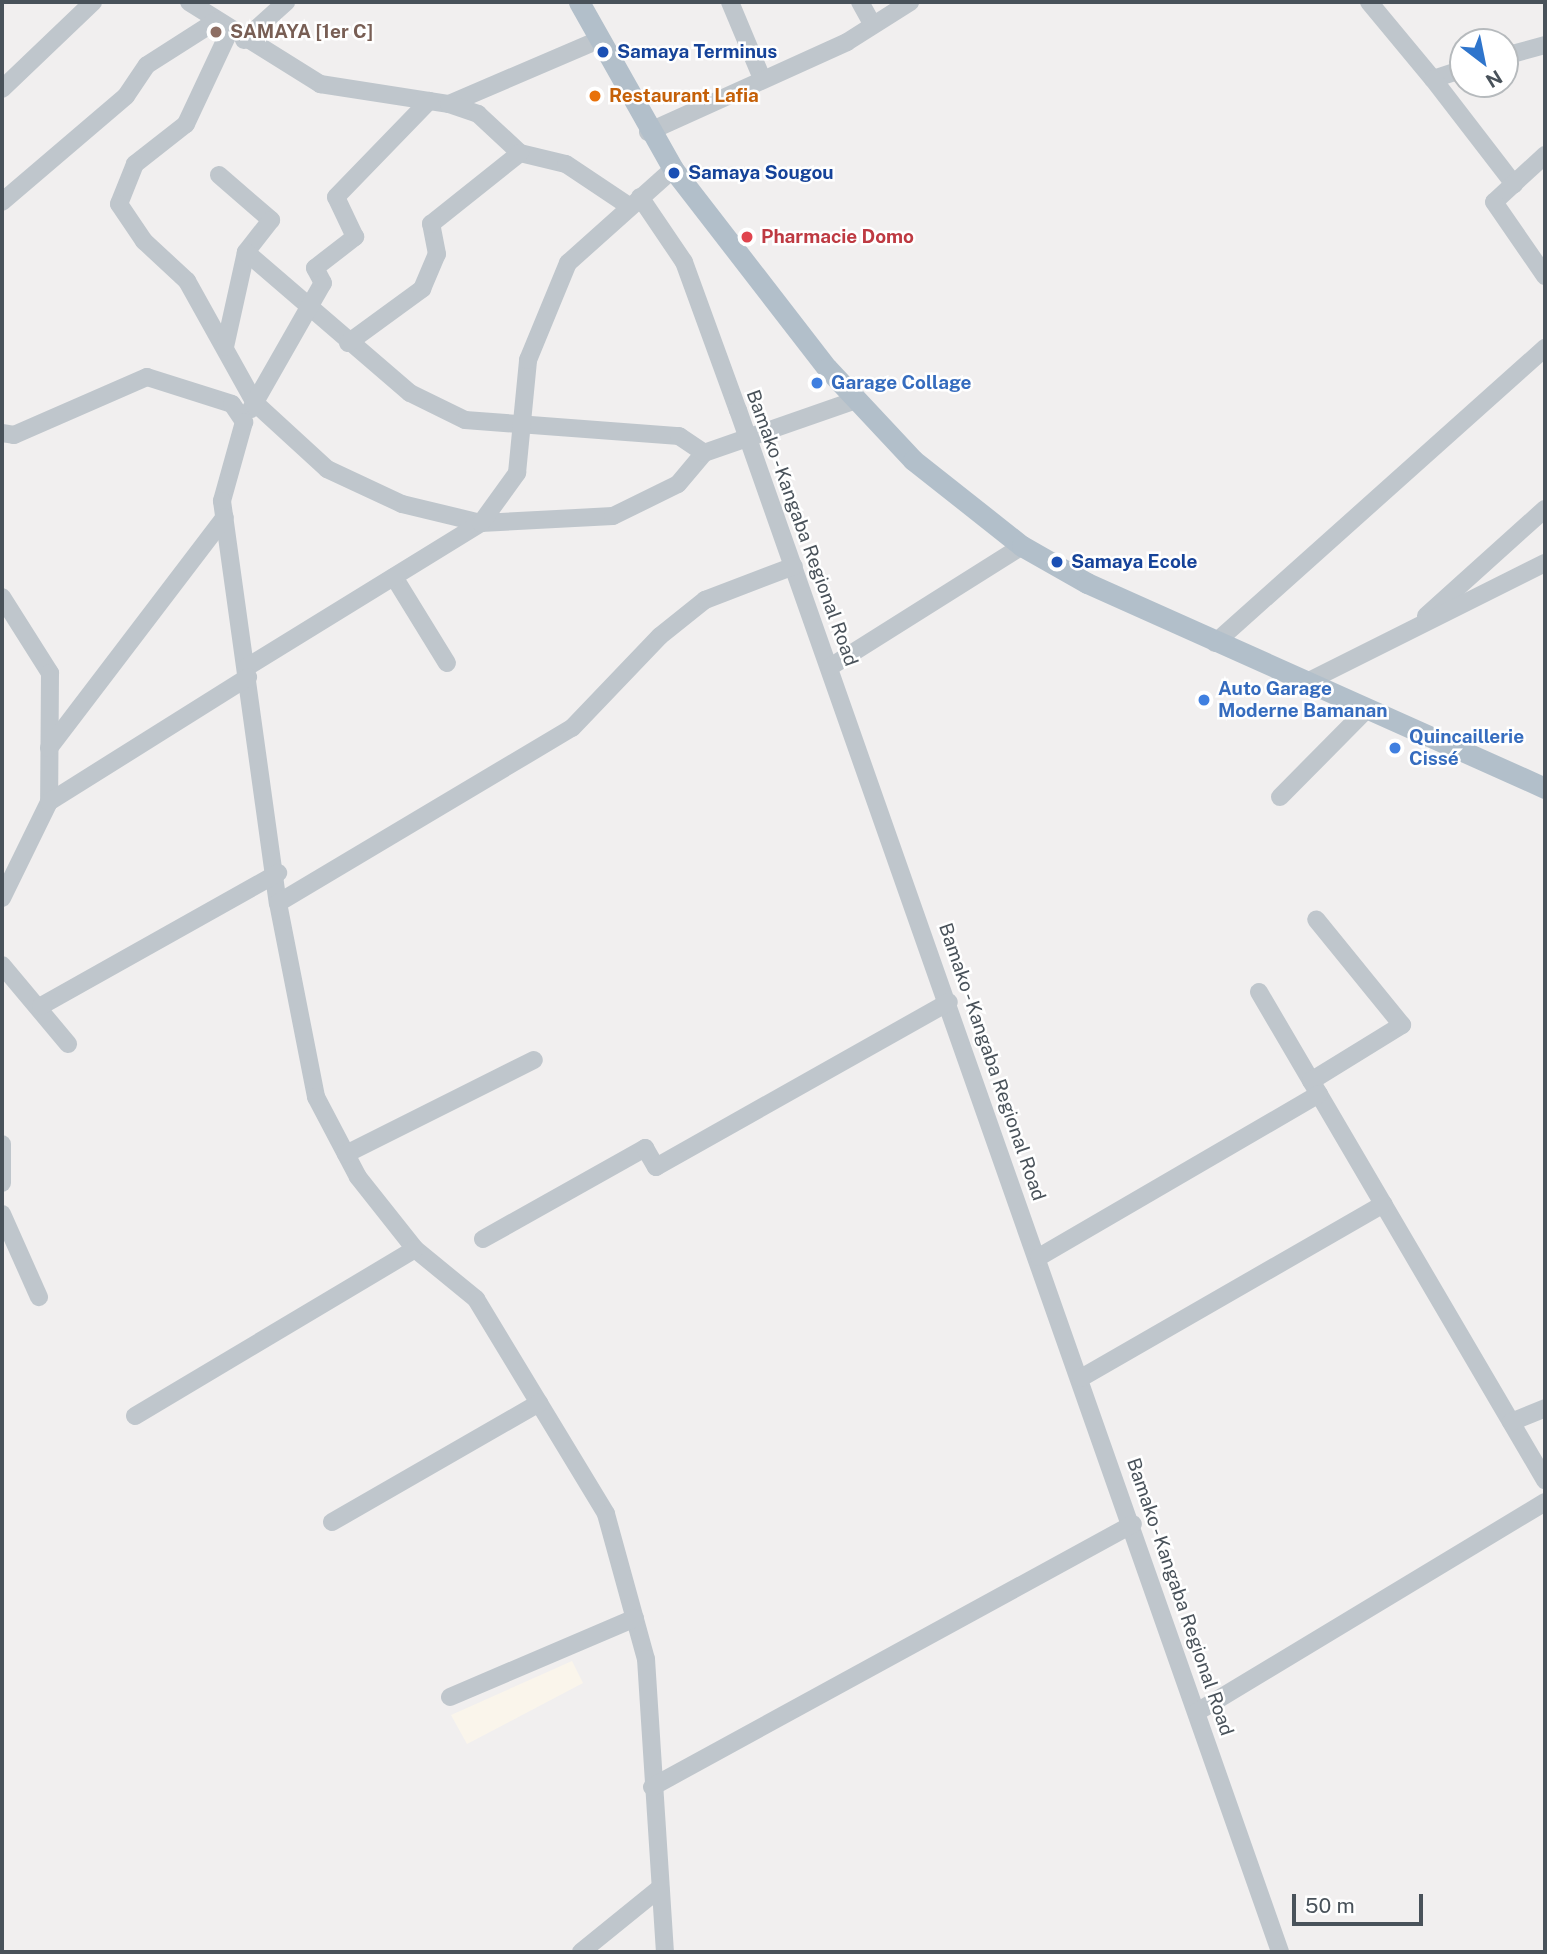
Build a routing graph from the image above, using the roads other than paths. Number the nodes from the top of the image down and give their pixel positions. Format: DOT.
graph roads {
  1 [pos="93,2"];
  2 [pos="189,2"];
  3 [pos="286,2"];
  4 [pos="580,2"];
  5 [pos="730,2"];
  6 [pos="860,2"];
  7 [pos="910,2"];
  8 [pos="1369,2"];
  9 [pos="873,25"];
  10 [pos="230,30"];
  11 [pos="1545,45"];
  12 [pos="601,46"];
  13 [pos="1519,52"];
  14 [pos="1449,74"];
  15 [pos="761,76"];
  16 [pos="1433,79"];
  17 [pos="2,89"];
  18 [pos="429,101"];
  19 [pos="449,104"];
  20 [pos="648,132"];
  21 [pos="520,153"];
  22 [pos="1545,155"];
  23 [pos="673,169"];
  24 [pos="219,175"];
  25 [pos="1514,184"];
  26 [pos="634,201"];
  27 [pos="2,202"];
  28 [pos="246,252"];
  29 [pos="1545,276"];
  30 [pos="310,309"];
  31 [pos="348,343"];
  32 [pos="225,347"];
  33 [pos="1545,348"];
  34 [pos="856,400"];
  35 [pos="255,403"];
  36 [pos="244,422"];
  37 [pos="522,427"];
  38 [pos="2,433"];
  39 [pos="748,438"];
  40 [pos="704,453"];
  41 [pos="1545,509"];
  42 [pos="225,517"];
  43 [pos="481,523"];
  44 [pos="1021,546"];
  45 [pos="1545,563"];
  46 [pos="794,566"];
  47 [pos="394,577"];
  48 [pos="2,597"];
  49 [pos="1407,633"];
  50 [pos="1215,643"];
  51 [pos="447,663"];
  52 [pos="830,667"];
  53 [pos="248,672"];
  54 [pos="1305,683"];
  55 [pos="1366,710"];
  56 [pos="49,748"];
  57 [pos="1545,788"];
  58 [pos="1280,797"];
  59 [pos="49,802"];
  60 [pos="278,873"];
  61 [pos="2,898"];
  62 [pos="278,903"];
  63 [pos="1316,919"];
  64 [pos="2,965"];
  65 [pos="1259,992"];
  66 [pos="949,1002"];
  67 [pos="41,1006"];
  68 [pos="68,1044"];
  69 [pos="534,1060"];
  70 [pos="1315,1088"];
  71 [pos="2,1144"];
  72 [pos="346,1154"];
  73 [pos="2,1183"];
  74 [pos="1383,1204"];
  75 [pos="2,1214"];
  76 [pos="483,1239"];
  77 [pos="415,1249"];
  78 [pos="1039,1257"];
  79 [pos="39,1297"];
  80 [pos="1081,1378"];
  81 [pos="540,1403"];
  82 [pos="1545,1408"];
  83 [pos="135,1416"];
  84 [pos="1511,1422"];
  85 [pos="1545,1480"];
  86 [pos="1545,1502"];
  87 [pos="332,1522"];
  88 [pos="1133,1524"];
  89 [pos="635,1618"];
  90 [pos="450,1697"];
  91 [pos="1197,1712"];
  92 [pos="652,1787"];
  93 [pos="660,1888"];
  94 [pos="581,1952"];
  95 [pos="665,1952"];
  96 [pos="1280,1952"];
  1 -- 17 [label="street"];
  2 -- 10 [label="street"];
  3 -- 10 [label="street"];
  4 -- 12 [label="main road"];
  5 -- 15 [label="street"];
  6 -- 9 [label="street"];
  7 -- 9 [label="street"];
  8 -- 16 [label="street"];
  9 -- 15 [label="street"];
  10 -- 18 [label="street"];
  10 -- 27 [label="street"];
  10 -- 32 [label="street"];
  11 -- 13 [label="street"];
  12 -- 19 [label="street"];
  12 -- 20 [label="main road"];
  14 -- 16 [label="street"];
  15 -- 20 [label="street"];
  16 -- 25 [label="street"];
  18 -- 19 [label="street"];
  18 -- 30 [label="street"];
  19 -- 21 [label="street"];
  20 -- 23 [label="main road"];
  21 -- 26 [label="street"];
  21 -- 31 [label="street"];
  22 -- 25 [label="street"];
  23 -- 26 [label="street"];
  23 -- 34 [label="main road"];
  24 -- 28 [label="street"];
  25 -- 29 [label="street"];
  26 -- 37 [label="street"];
  26 -- 39 [label="street, Bamako - Kangaba Regional Road"];
  28 -- 30 [label="street"];
  28 -- 32 [label="street"];
  30 -- 31 [label="street"];
  30 -- 35 [label="street"];
  31 -- 37 [label="street"];
  32 -- 35 [label="street"];
  33 -- 50 [label="street"];
  34 -- 39 [label="street"];
  34 -- 44 [label="main road"];
  35 -- 36 [label="street"];
  35 -- 43 [label="street"];
  36 -- 38 [label="street"];
  36 -- 42 [label="street"];
  37 -- 40 [label="street"];
  37 -- 43 [label="street"];
  39 -- 40 [label="street"];
  39 -- 46 [label="street, Bamako - Kangaba Regional Road"];
  40 -- 43 [label="street"];
  41 -- 49 [label="street"];
  42 -- 53 [label="street"];
  42 -- 56 [label="street"];
  43 -- 47 [label="street"];
  44 -- 50 [label="main road"];
  44 -- 52 [label="street"];
  45 -- 49 [label="street"];
  46 -- 52 [label="street, Bamako - Kangaba Regional Road"];
  46 -- 62 [label="street"];
  47 -- 51 [label="street"];
  47 -- 53 [label="street"];
  48 -- 56 [label="street"];
  49 -- 54 [label="street"];
  50 -- 54 [label="main road"];
  52 -- 66 [label="street, Bamako - Kangaba Regional Road"];
  53 -- 59 [label="street"];
  53 -- 60 [label="street"];
  54 -- 55 [label="main road"];
  55 -- 57 [label="main road"];
  55 -- 58 [label="street"];
  56 -- 59 [label="street"];
  59 -- 61 [label="street"];
  60 -- 62 [label="street"];
  60 -- 67 [label="street"];
  62 -- 72 [label="street"];
  63 -- 70 [label="street"];
  64 -- 67 [label="street"];
  65 -- 70 [label="street"];
  66 -- 76 [label="street"];
  66 -- 78 [label="street, Bamako - Kangaba Regional Road"];
  67 -- 68 [label="street"];
  69 -- 72 [label="street"];
  70 -- 74 [label="street"];
  70 -- 78 [label="street"];
  71 -- 73 [label="street"];
  72 -- 77 [label="street"];
  74 -- 80 [label="street"];
  74 -- 84 [label="street"];
  75 -- 79 [label="street"];
  77 -- 81 [label="street"];
  77 -- 83 [label="street"];
  78 -- 80 [label="street, Bamako - Kangaba Regional Road"];
  80 -- 88 [label="street, Bamako - Kangaba Regional Road"];
  81 -- 87 [label="street"];
  81 -- 89 [label="street"];
  82 -- 84 [label="street"];
  84 -- 85 [label="street"];
  86 -- 91 [label="street"];
  88 -- 91 [label="street, Bamako - Kangaba Regional Road"];
  88 -- 92 [label="street"];
  89 -- 90 [label="street"];
  89 -- 92 [label="street"];
  91 -- 96 [label="street, Bamako - Kangaba Regional Road"];
  92 -- 93 [label="street"];
  93 -- 94 [label="street"];
  93 -- 95 [label="street"];
}
